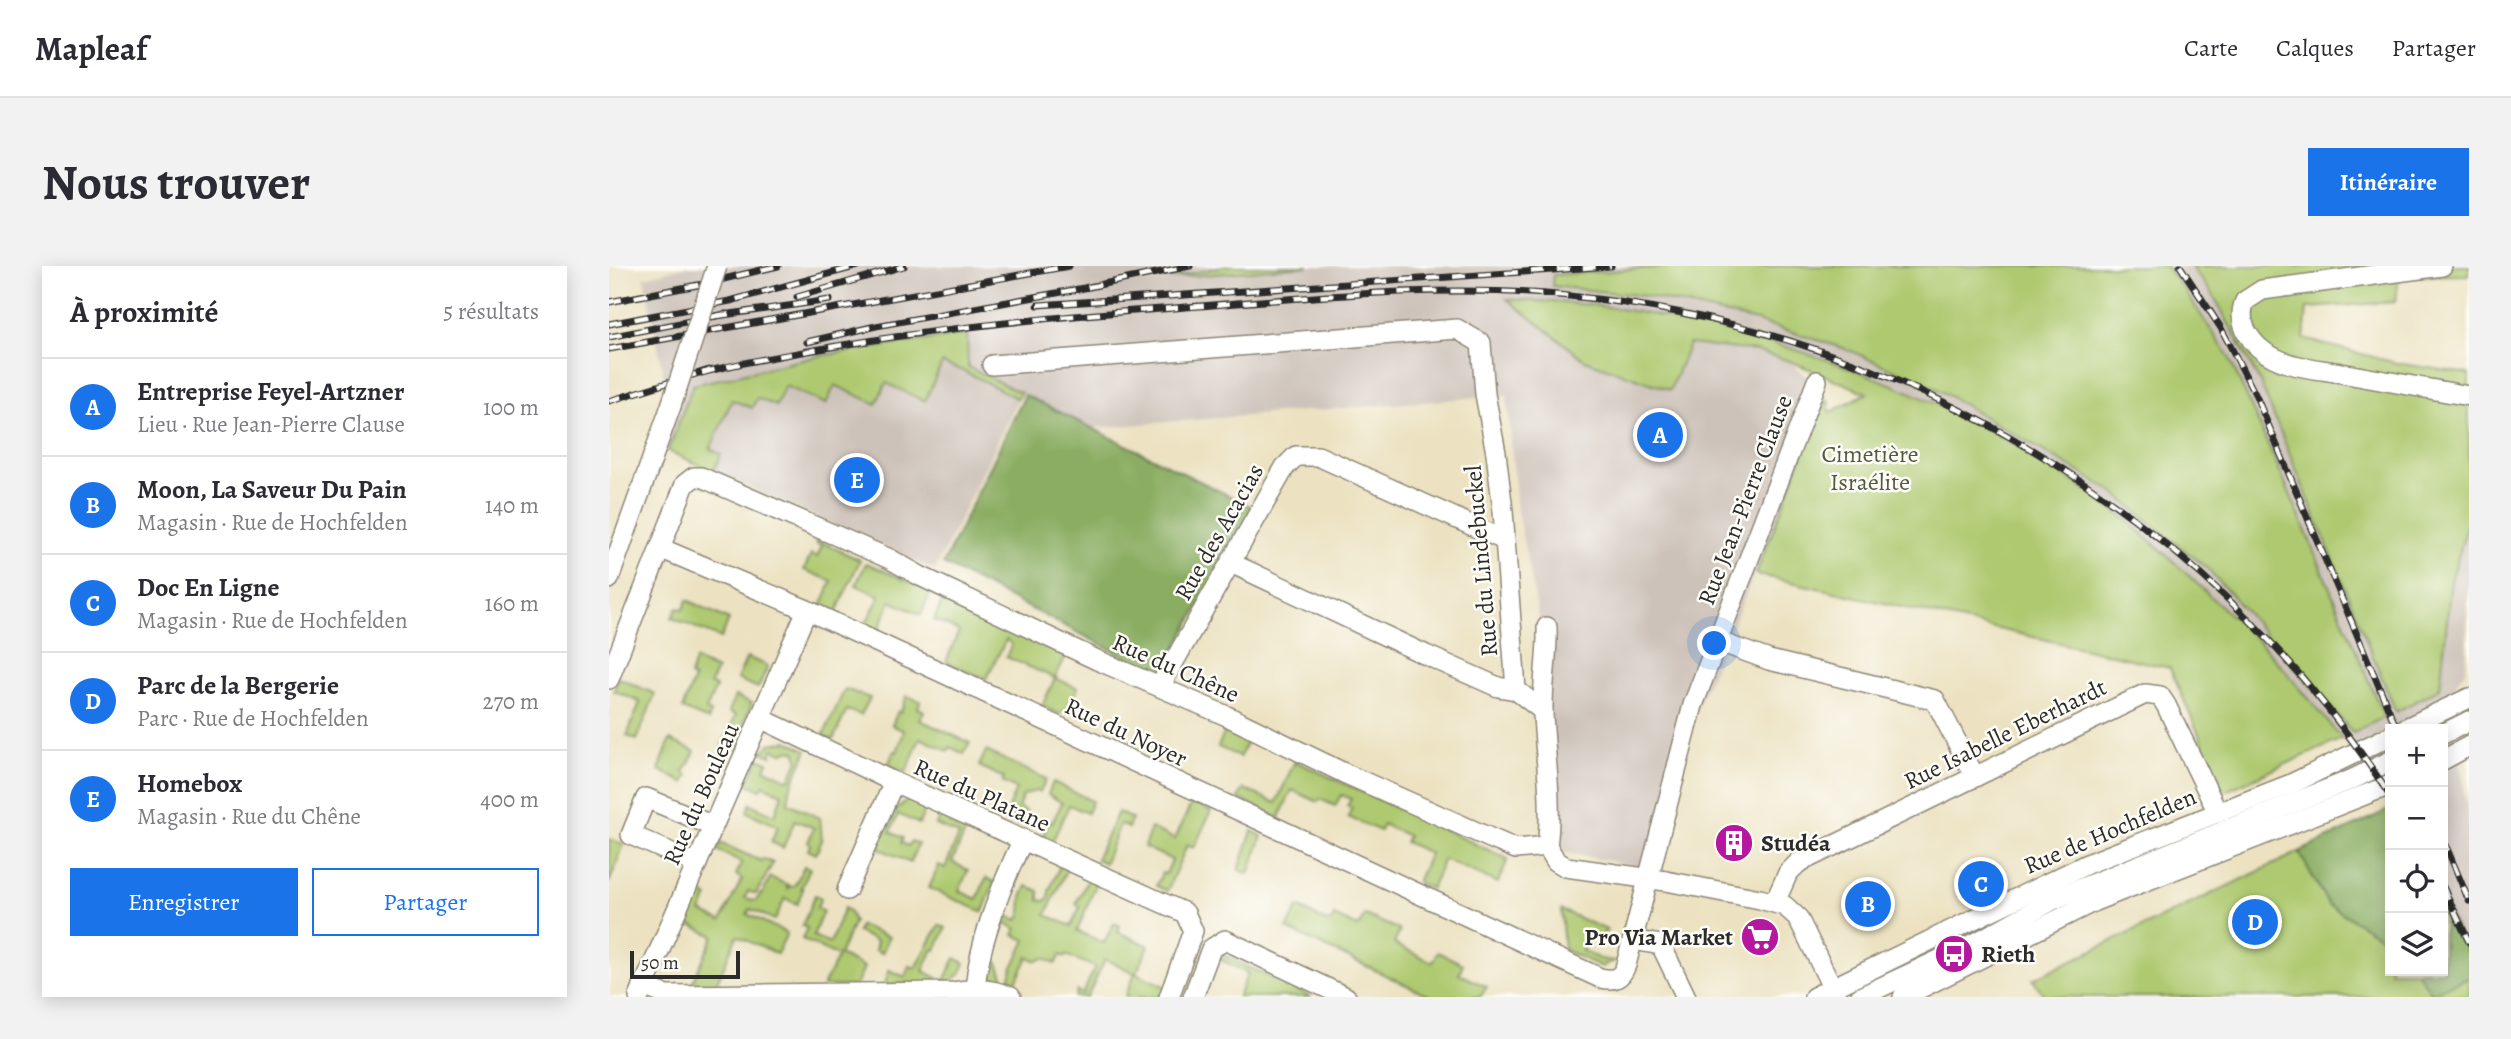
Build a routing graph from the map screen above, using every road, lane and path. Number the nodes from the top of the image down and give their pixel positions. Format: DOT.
graph roads {
  1 [pos="717,266"];
  2 [pos="2442,266"];
  3 [pos="992,365"];
  4 [pos="1817,381"];
  5 [pos="2469,396"];
  6 [pos="1504,540"];
  7 [pos="660,548"];
  8 [pos="1231,563"];
  9 [pos="610,575"];
  10 [pos="807,610"];
  11 [pos="1547,627"];
  12 [pos="1717,641"];
  13 [pos="609,679"];
  14 [pos="1160,686"];
  15 [pos="1516,690"];
  16 [pos="2469,698"];
  17 [pos="1543,711"];
  18 [pos="761,718"];
  19 [pos="2469,721"];
  20 [pos="2414,724"];
  21 [pos="2448,732"];
  22 [pos="2385,738"];
  23 [pos="2469,746"];
  24 [pos="2448,757"];
  25 [pos="2385,763"];
  26 [pos="1975,777"];
  27 [pos="894,782"];
  28 [pos="2385,787"];
  29 [pos="2218,813"];
  30 [pos="713,826"];
  31 [pos="1023,839"];
  32 [pos="1547,846"];
  33 [pos="697,864"];
  34 [pos="1644,878"];
  35 [pos="847,890"];
  36 [pos="1775,902"];
  37 [pos="1633,940"];
  38 [pos="975,987"];
  39 [pos="641,992"];
  40 [pos="1835,992"];
  41 [pos="1011,997"];
  42 [pos="1169,997"];
  43 [pos="1193,997"];
  44 [pos="1346,997"];
  45 [pos="1686,997"];
  46 [pos="1814,997"];
  47 [pos="1860,997"];
  48 [pos="1903,997"];
  1 -- 9 [label="street, bridge"];
  2 -- 5 [label="street"];
  3 -- 6 [label="street, Rue du Lindebuckel"];
  4 -- 12 [label="street, Rue Jean-Pierre Clause"];
  6 -- 8 [label="street, Rue des Acacias"];
  6 -- 15 [label="street, Rue du Lindebuckel"];
  7 -- 10 [label="street, Rue du Noyer"];
  7 -- 13 [label="street"];
  7 -- 14 [label="street, Rue du Chêne"];
  8 -- 14 [label="street, Rue des Acacias"];
  8 -- 15 [label="street"];
  10 -- 18 [label="street, Rue du Bouleau"];
  10 -- 37 [label="street, Rue du Noyer"];
  11 -- 17 [label="street"];
  12 -- 26 [label="street"];
  12 -- 34 [label="street, Rue Jean-Pierre Clause"];
  14 -- 32 [label="street, Rue du Chêne"];
  15 -- 17 [label="street, Rue du Lindebuckel"];
  16 -- 20 [label="street"];
  17 -- 32 [label="street"];
  18 -- 27 [label="street, Rue du Platane"];
  18 -- 30 [label="street, Rue du Bouleau"];
  19 -- 21 [label="street"];
  22 -- 29 [label="street, Rue de Hochfelden"];
  23 -- 24 [label="street"];
  25 -- 47 [label="street"];
  26 -- 29 [label="street, Rue Isabelle Eberhardt"];
  26 -- 36 [label="street, Rue Isabelle Eberhardt"];
  27 -- 31 [label="street, Rue du Platane"];
  27 -- 35 [label="street"];
  28 -- 48 [label="street"];
  29 -- 40 [label="street, Rue de Hochfelden"];
  30 -- 33 [label="street, Rue du Bouleau"];
  30 -- 33 [label="street"];
  31 -- 38 [label="street"];
  31 -- 42 [label="street, Rue du Platane"];
  32 -- 34 [label="street"];
  33 -- 39 [label="street, Rue du Bouleau"];
  34 -- 36 [label="street"];
  34 -- 37 [label="street, Rue Jean-Pierre Clause"];
  36 -- 40 [label="street"];
  37 -- 45 [label="street"];
  38 -- 39 [label="street"];
  38 -- 41 [label="street"];
  40 -- 46 [label="street, Rue de Hochfelden"];
  43 -- 44 [label="street"];
}
